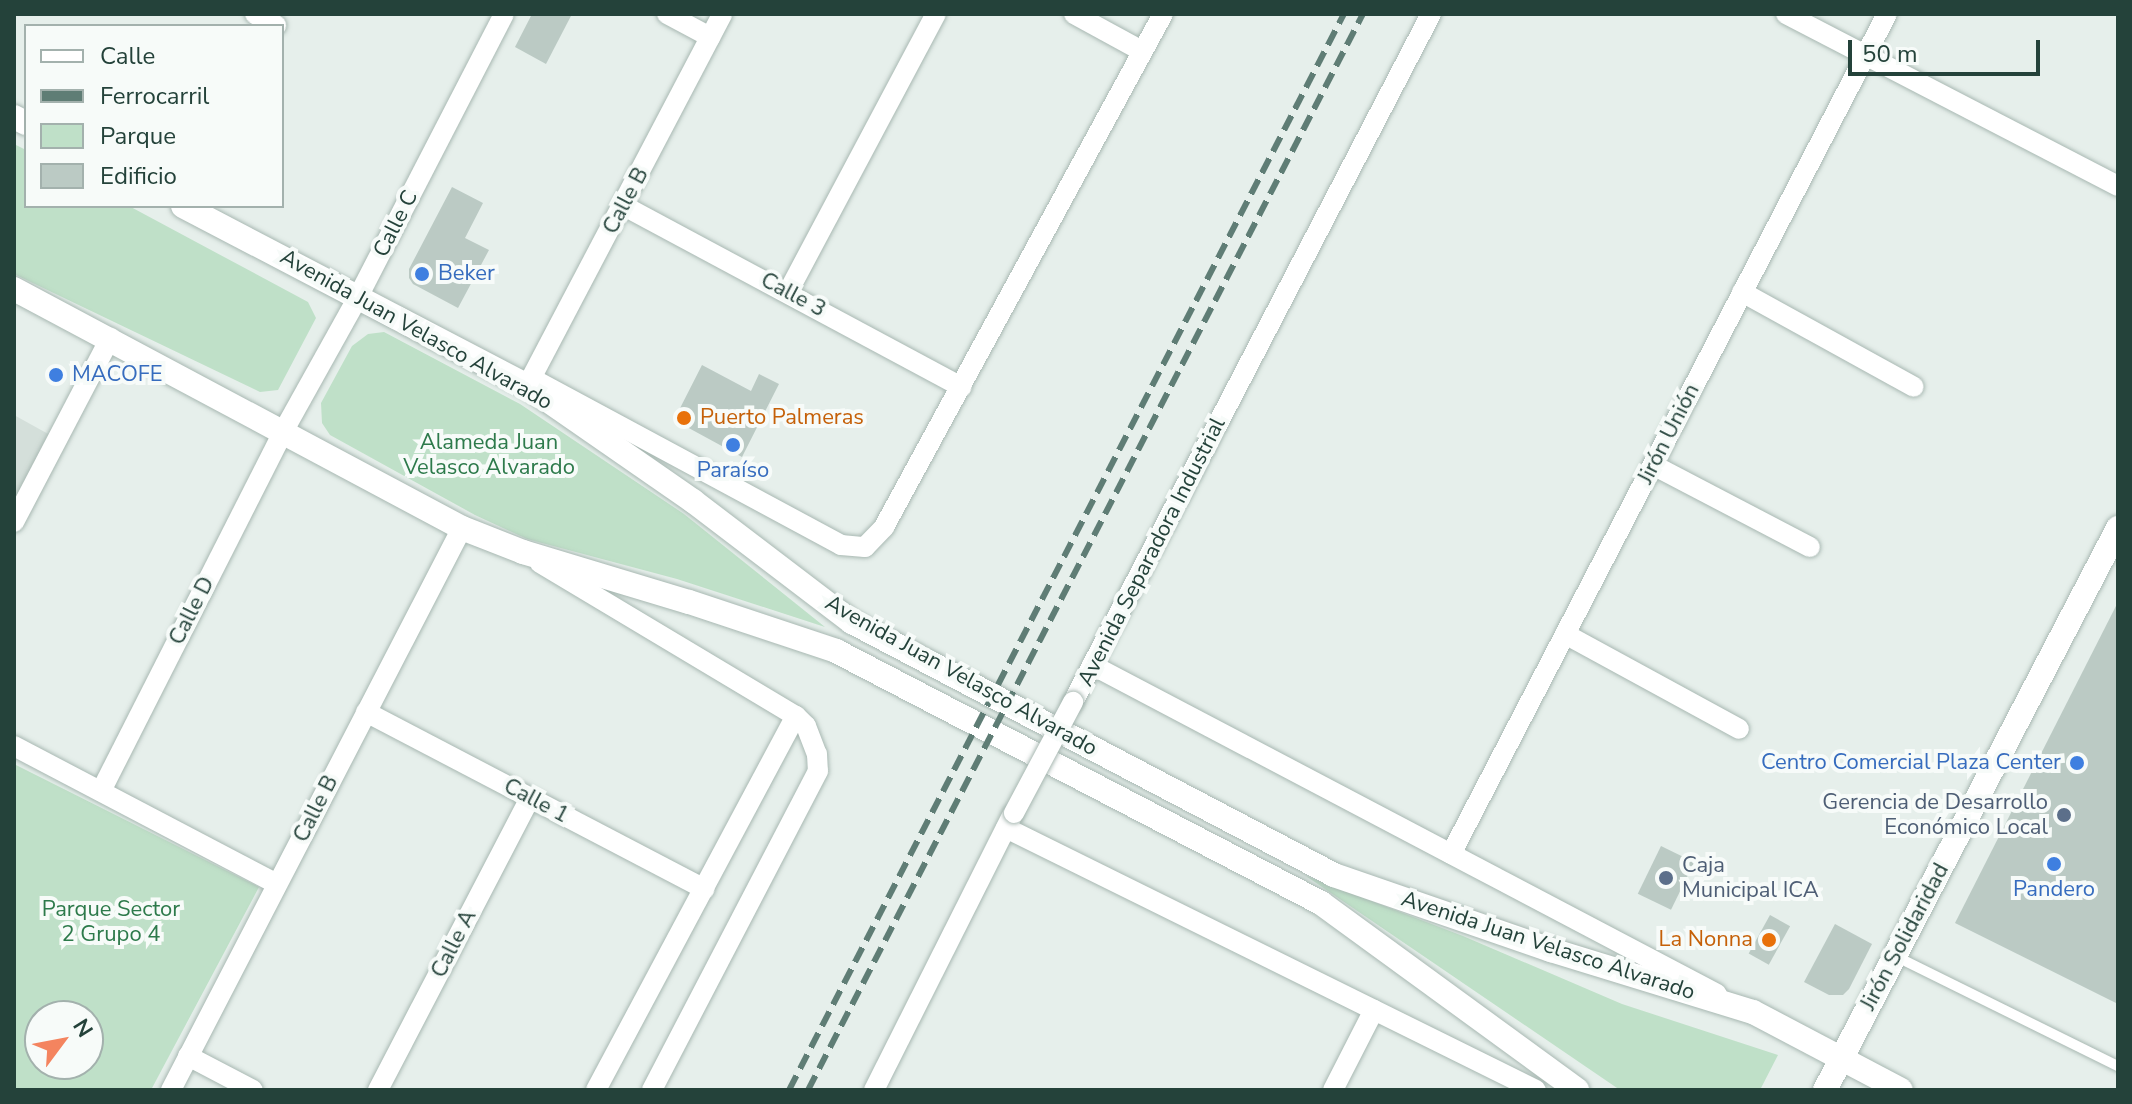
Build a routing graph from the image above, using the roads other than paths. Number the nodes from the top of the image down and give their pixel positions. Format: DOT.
graph roads {
  1 [pos="255,14"];
  2 [pos="504,14"];
  3 [pos="667,14"];
  4 [pos="722,14"];
  5 [pos="936,14"];
  6 [pos="1074,14"];
  7 [pos="1163,14"];
  8 [pos="1431,14"];
  9 [pos="1786,14"];
  10 [pos="1887,14"];
  11 [pos="272,24"];
  12 [pos="710,37"];
  13 [pos="1142,51"];
  14 [pos="1865,55"];
  15 [pos="2118,186"];
  16 [pos="624,206"];
  17 [pos="187,208"];
  18 [pos="14,289"];
  19 [pos="788,292"];
  20 [pos="1742,292"];
  21 [pos="358,297"];
  22 [pos="110,338"];
  23 [pos="529,382"];
  24 [pos="961,387"];
  25 [pos="1914,387"];
  26 [pos="283,432"];
  27 [pos="1653,465"];
  28 [pos="14,522"];
  29 [pos="462,528"];
  30 [pos="2118,528"];
  31 [pos="1810,547"];
  32 [pos="523,552"];
  33 [pos="1565,634"];
  34 [pos="1092,665"];
  35 [pos="366,712"];
  36 [pos="796,716"];
  37 [pos="1739,729"];
  38 [pos="14,746"];
  39 [pos="101,791"];
  40 [pos="530,798"];
  41 [pos="1010,820"];
  42 [pos="1451,854"];
  43 [pos="277,884"];
  44 [pos="705,889"];
  45 [pos="1895,956"];
  46 [pos="1374,1010"];
  47 [pos="1753,1012"];
  48 [pos="188,1056"];
  49 [pos="1841,1059"];
  50 [pos="2118,1066"];
  51 [pos="171,1090"];
  52 [pos="253,1090"];
  53 [pos="378,1090"];
  54 [pos="596,1090"];
  55 [pos="652,1090"];
  56 [pos="874,1090"];
  57 [pos="1333,1090"];
  58 [pos="1536,1090"];
  59 [pos="1577,1090"];
  60 [pos="1825,1090"];
  61 [pos="1901,1090"];
  1 -- 11 [label="street"];
  2 -- 21 [label="street, Calle C"];
  3 -- 12 [label="street"];
  4 -- 12 [label="street, Calle B"];
  5 -- 19 [label="street"];
  6 -- 13 [label="street"];
  7 -- 13 [label="street"];
  8 -- 34 [label="street, Avenida Separadora Industrial"];
  9 -- 14 [label="street"];
  10 -- 14 [label="street, Jirón Unión"];
  12 -- 16 [label="street, Calle B"];
  13 -- 24 [label="street"];
  14 -- 15 [label="street"];
  14 -- 20 [label="street, Jirón Unión"];
  16 -- 19 [label="street, Calle 3"];
  16 -- 23 [label="street, Calle B"];
  17 -- 21 [label="main road, Avenida Juan Velasco Alvarado"];
  18 -- 22 [label="main road, Avenida Juan Velasco Alvarado"];
  19 -- 24 [label="street, Calle 3"];
  20 -- 25 [label="street"];
  20 -- 27 [label="street, Jirón Unión"];
  21 -- 23 [label="main road, Avenida Juan Velasco Alvarado"];
  21 -- 26 [label="street, Calle C"];
  22 -- 26 [label="main road, Avenida Juan Velasco Alvarado"];
  22 -- 28 [label="street"];
  23 -- 24 [label="street, Avenida Juan Velasco Alvarado"];
  23 -- 47 [label="main road, Avenida Juan Velasco Alvarado"];
  26 -- 29 [label="main road, Avenida Juan Velasco Alvarado"];
  26 -- 39 [label="street, Calle D"];
  27 -- 31 [label="street"];
  27 -- 33 [label="street, Jirón Unión"];
  29 -- 32 [label="main road, Avenida Juan Velasco Alvarado"];
  29 -- 35 [label="street, Calle B"];
  30 -- 45 [label="main road, Jirón Solidaridad"];
  32 -- 36 [label="street, Avenida Juan Velasco Alvarado"];
  32 -- 59 [label="main road, Avenida Juan Velasco Alvarado"];
  33 -- 37 [label="street"];
  33 -- 42 [label="street, Jirón Unión"];
  34 -- 41 [label="street, Avenida Separadora Industrial, bridge"];
  34 -- 42 [label="street, Avenida Juan Velasco Alvarado"];
  35 -- 40 [label="street, Calle 1"];
  35 -- 43 [label="street, Calle B"];
  36 -- 44 [label="street"];
  36 -- 55 [label="street"];
  38 -- 39 [label="street"];
  39 -- 43 [label="street"];
  40 -- 44 [label="street, Calle 1"];
  40 -- 53 [label="street, Calle A"];
  41 -- 46 [label="street"];
  41 -- 56 [label="street, Avenida Separadora Industrial"];
  42 -- 47 [label="street, Avenida Juan Velasco Alvarado"];
  43 -- 48 [label="street, Calle B"];
  44 -- 54 [label="street"];
  45 -- 49 [label="main road, Jirón Solidaridad"];
  45 -- 50 [label="lane"];
  46 -- 57 [label="street"];
  46 -- 58 [label="street"];
  47 -- 49 [label="main road, Avenida Juan Velasco Alvarado"];
  48 -- 51 [label="street, Calle B"];
  48 -- 52 [label="street"];
  49 -- 60 [label="main road, Jirón Solidaridad"];
  49 -- 61 [label="main road, Avenida Juan Velasco Alvarado"];
}
